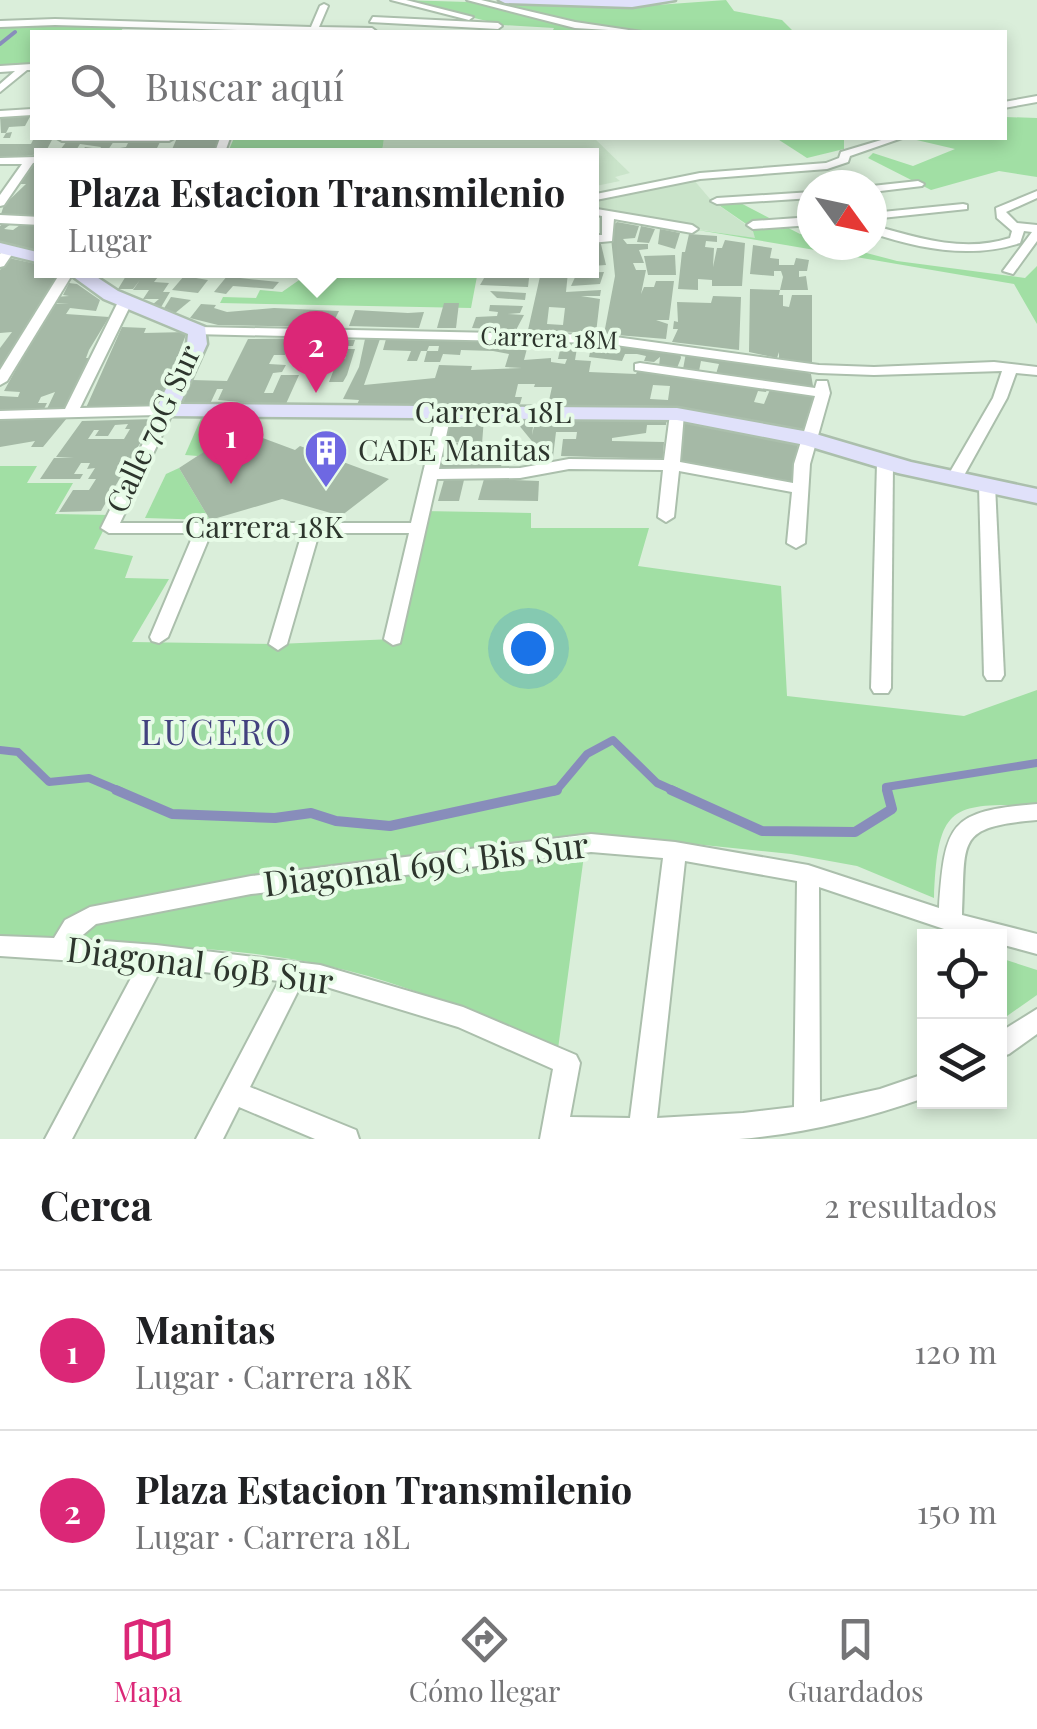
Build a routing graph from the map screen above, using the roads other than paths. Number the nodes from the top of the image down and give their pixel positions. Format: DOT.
graph roads {
  1 [pos="395,0"];
  2 [pos="471,0"];
  3 [pos="509,0"];
  4 [pos="667,0"];
  5 [pos="559,1"];
  6 [pos="614,2"];
  7 [pos="324,6"];
  8 [pos="0,24"];
  9 [pos="372,25"];
  10 [pos="193,26"];
  11 [pos="130,28"];
  12 [pos="260,30"];
  13 [pos="313,30"];
  14 [pos="323,30"];
  15 [pos="498,30"];
  16 [pos="620,30"];
  17 [pos="0,68"];
  18 [pos="28,68"];
  19 [pos="0,88"];
  20 [pos="1037,99"];
  21 [pos="1007,104"];
  22 [pos="30,112"];
  23 [pos="0,114"];
  24 [pos="847,140"];
  25 [pos="890,140"];
  26 [pos="845,154"];
  27 [pos="34,160"];
  28 [pos="0,162"];
  29 [pos="34,162"];
  30 [pos="778,171"];
  31 [pos="797,184"];
  32 [pos="918,184"];
  33 [pos="887,187"];
  34 [pos="797,195"];
  35 [pos="1035,195"];
  36 [pos="599,196"];
  37 [pos="717,200"];
  38 [pos="0,204"];
  39 [pos="963,206"];
  40 [pos="599,213"];
  41 [pos="608,214"];
  42 [pos="887,214"];
  43 [pos="0,219"];
  44 [pos="34,221"];
  45 [pos="797,222"];
  46 [pos="753,226"];
  47 [pos="1014,226"];
  48 [pos="692,229"];
  49 [pos="1037,231"];
  50 [pos="887,232"];
  51 [pos="599,238"];
  52 [pos="3,254"];
  53 [pos="34,257"];
  54 [pos="1009,271"];
  55 [pos="66,278"];
  56 [pos="85,278"];
  57 [pos="126,302"];
  58 [pos="198,331"];
  59 [pos="640,367"];
  60 [pos="1010,368"];
  61 [pos="819,369"];
  62 [pos="1037,371"];
  63 [pos="0,382"];
  64 [pos="823,394"];
  65 [pos="167,410"];
  66 [pos="70,414"];
  67 [pos="444,414"];
  68 [pos="677,414"];
  69 [pos="0,415"];
  70 [pos="809,438"];
  71 [pos="885,462"];
  72 [pos="673,466"];
  73 [pos="430,474"];
  74 [pos="954,479"];
  75 [pos="987,486"];
  76 [pos="801,488"];
  77 [pos="1037,496"];
  78 [pos="666,517"];
  79 [pos="108,528"];
  80 [pos="205,528"];
  81 [pos="312,528"];
  82 [pos="418,528"];
  83 [pos="796,544"];
  84 [pos="159,637"];
  85 [pos="393,640"];
  86 [pos="278,644"];
  87 [pos="994,674"];
  88 [pos="881,688"];
  89 [pos="1037,812"];
  90 [pos="675,851"];
  91 [pos="808,874"];
  92 [pos="950,921"];
  93 [pos="1037,944"];
  94 [pos="0,946"];
  95 [pos="60,948"];
  96 [pos="156,955"];
  97 [pos="296,972"];
  98 [pos="1037,1020"];
  99 [pos="1007,1041"];
  100 [pos="917,1088"];
  101 [pos="232,1092"];
  102 [pos="806,1118"];
  103 [pos="642,1133"];
  104 [pos="554,1134"];
  105 [pos="58,1139"];
  106 [pos="209,1139"];
  107 [pos="346,1139"];
  1 -- 15 [label="street"];
  2 -- 16 [label="street"];
  3 -- 5 [label="street"];
  4 -- 6 [label="street"];
  5 -- 6 [label="street"];
  7 -- 13 [label="street"];
  8 -- 11 [label="street"];
  9 -- 14 [label="street"];
  9 -- 15 [label="street"];
  10 -- 11 [label="street"];
  10 -- 12 [label="street"];
  17 -- 18 [label="street"];
  18 -- 19 [label="street"];
  20 -- 21 [label="street"];
  22 -- 23 [label="street"];
  24 -- 26 [label="street"];
  25 -- 26 [label="street"];
  26 -- 30 [label="street"];
  27 -- 28 [label="street"];
  29 -- 38 [label="street"];
  30 -- 31 [label="street"];
  30 -- 36 [label="street"];
  32 -- 33 [label="street"];
  34 -- 37 [label="street"];
  35 -- 47 [label="street"];
  39 -- 42 [label="street"];
  40 -- 41 [label="street"];
  41 -- 48 [label="street"];
  41 -- 51 [label="street"];
  43 -- 44 [label="street"];
  45 -- 46 [label="street"];
  47 -- 49 [label="street"];
  47 -- 50 [label="street"];
  49 -- 54 [label="street"];
  52 -- 53 [label="street"];
  55 -- 63 [label="street"];
  56 -- 57 [label="street, Carrera 18M"];
  57 -- 58 [label="street, Carrera 18M"];
  57 -- 66 [label="street"];
  58 -- 61 [label="street, Carrera 18M"];
  58 -- 65 [label="street, Calle 70G Sur"];
  59 -- 64 [label="street"];
  60 -- 61 [label="street, Carrera 18M"];
  60 -- 62 [label="street, Carrera 18M"];
  60 -- 74 [label="street"];
  61 -- 64 [label="street"];
  64 -- 70 [label="street"];
  65 -- 66 [label="street, Carrera 18L"];
  65 -- 67 [label="street, Carrera 18L"];
  65 -- 79 [label="street, Calle 70G Sur"];
  66 -- 69 [label="street, Carrera 18L"];
  67 -- 68 [label="street, Carrera 18L"];
  67 -- 73 [label="street"];
  68 -- 70 [label="street, Carrera 18L"];
  68 -- 72 [label="street"];
  70 -- 71 [label="street, Carrera 18L"];
  70 -- 76 [label="street"];
  71 -- 74 [label="street, Carrera 18L"];
  71 -- 88 [label="street"];
  72 -- 73 [label="street"];
  72 -- 76 [label="street"];
  72 -- 78 [label="street"];
  73 -- 82 [label="street"];
  74 -- 75 [label="street, Carrera 18L"];
  75 -- 77 [label="street, Carrera 18L"];
  75 -- 87 [label="street"];
  76 -- 83 [label="street"];
  79 -- 80 [label="street, Carrera 18K"];
  80 -- 81 [label="street, Carrera 18K"];
  80 -- 84 [label="street"];
  81 -- 82 [label="street, Carrera 18K"];
  81 -- 86 [label="street"];
  82 -- 85 [label="street"];
  89 -- 92 [label="street"];
  90 -- 91 [label="street, Diagonal 69C Bis Sur"];
  90 -- 95 [label="street, Diagonal 69C Bis Sur"];
  90 -- 103 [label="street"];
  91 -- 92 [label="street, Diagonal 69C Bis Sur"];
  91 -- 102 [label="street"];
  92 -- 93 [label="street, Diagonal 69C Bis Sur"];
  94 -- 95 [label="street, Diagonal 69B Sur"];
  95 -- 96 [label="street, Diagonal 69B Sur"];
  96 -- 97 [label="street, Diagonal 69B Sur"];
  96 -- 105 [label="street"];
  97 -- 101 [label="street"];
  97 -- 104 [label="street, Diagonal 69B Sur"];
  98 -- 99 [label="street"];
  100 -- 102 [label="street"];
  101 -- 106 [label="street"];
  101 -- 107 [label="street"];
  102 -- 103 [label="street"];
  103 -- 104 [label="street"];
}
